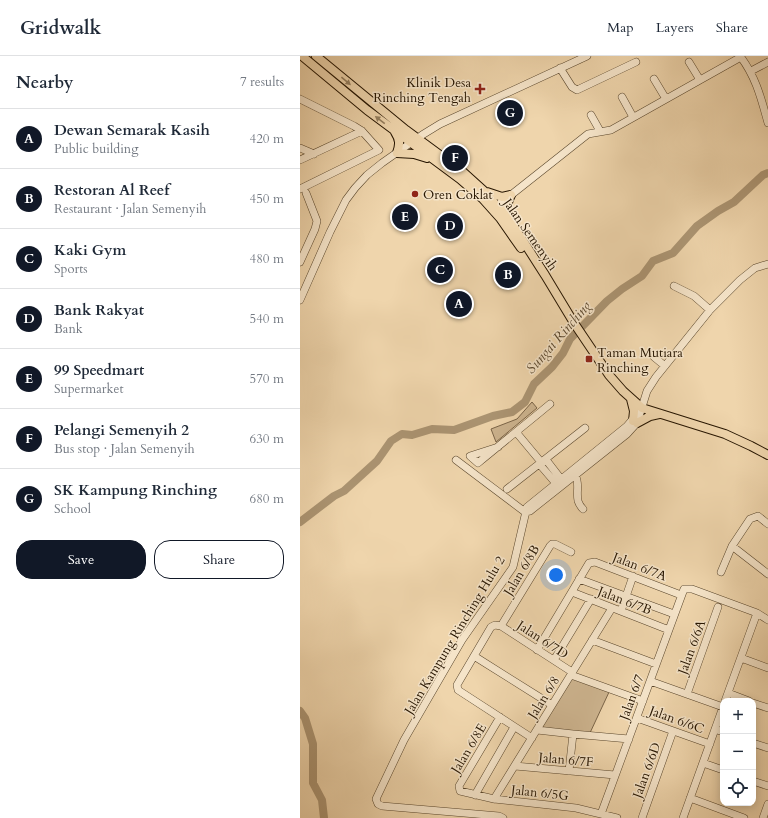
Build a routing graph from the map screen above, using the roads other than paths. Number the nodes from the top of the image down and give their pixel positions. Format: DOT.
graph roads {
  1 [pos="302,56"];
  2 [pos="316,56"];
  3 [pos="587,56"];
  4 [pos="740,56"];
  5 [pos="636,62"];
  6 [pos="689,62"];
  7 [pos="768,62"];
  8 [pos="560,68"];
  9 [pos="751,71"];
  10 [pos="654,79"];
  11 [pos="700,80"];
  12 [pos="622,97"];
  13 [pos="300,99"];
  14 [pos="666,99"];
  15 [pos="591,115"];
  16 [pos="633,117"];
  17 [pos="768,123"];
  18 [pos="362,131"];
  19 [pos="394,131"];
  20 [pos="600,131"];
  21 [pos="415,141"];
  22 [pos="300,148"];
  23 [pos="396,153"];
  24 [pos="314,154"];
  25 [pos="300,160"];
  26 [pos="443,166"];
  27 [pos="303,191"];
  28 [pos="484,191"];
  29 [pos="509,199"];
  30 [pos="495,207"];
  31 [pos="513,225"];
  32 [pos="300,262"];
  33 [pos="768,264"];
  34 [pos="674,286"];
  35 [pos="300,300"];
  36 [pos="562,304"];
  37 [pos="710,310"];
  38 [pos="654,357"];
  39 [pos="665,366"];
  40 [pos="623,391"];
  41 [pos="631,399"];
  42 [pos="550,404"];
  43 [pos="642,406"];
  44 [pos="659,414"];
  45 [pos="671,417"];
  46 [pos="635,422"];
  47 [pos="585,428"];
  48 [pos="516,432"];
  49 [pos="498,447"];
  50 [pos="768,455"];
  51 [pos="456,460"];
  52 [pos="541,462"];
  53 [pos="575,475"];
  54 [pos="560,484"];
  55 [pos="507,489"];
  56 [pos="583,510"];
  57 [pos="525,512"];
  58 [pos="768,524"];
  59 [pos="732,546"];
  60 [pos="571,552"];
  61 [pos="721,572"];
  62 [pos="768,574"];
  63 [pos="633,576"];
  64 [pos="579,580"];
  65 [pos="572,592"];
  66 [pos="683,592"];
  67 [pos="626,597"];
  68 [pos="591,599"];
  69 [pos="612,608"];
  70 [pos="718,608"];
  71 [pos="744,608"];
  72 [pos="621,611"];
  73 [pos="757,613"];
  74 [pos="674,614"];
  75 [pos="768,621"];
  76 [pos="501,626"];
  77 [pos="752,626"];
  78 [pos="669,630"];
  79 [pos="592,640"];
  80 [pos="537,650"];
  81 [pos="474,656"];
  82 [pos="741,658"];
  83 [pos="554,660"];
  84 [pos="656,664"];
  85 [pos="768,668"];
  86 [pos="572,673"];
  87 [pos="650,681"];
  88 [pos="687,694"];
  89 [pos="728,694"];
  90 [pos="726,698"];
  91 [pos="740,698"];
  92 [pos="643,701"];
  93 [pos="756,703"];
  94 [pos="552,705"];
  95 [pos="720,706"];
  96 [pos="768,708"];
  97 [pos="720,715"];
  98 [pos="500,717"];
  99 [pos="637,718"];
  100 [pos="514,727"];
  101 [pos="715,729"];
  102 [pos="537,730"];
  103 [pos="673,731"];
  104 [pos="720,731"];
  105 [pos="573,734"];
  106 [pos="532,738"];
  107 [pos="629,739"];
  108 [pos="710,744"];
  109 [pos="756,744"];
  110 [pos="768,748"];
  111 [pos="703,763"];
  112 [pos="515,766"];
  113 [pos="720,769"];
  114 [pos="569,771"];
  115 [pos="615,775"];
  116 [pos="756,782"];
  117 [pos="768,786"];
  118 [pos="460,791"];
  119 [pos="475,795"];
  120 [pos="690,798"];
  121 [pos="494,799"];
  122 [pos="768,804"];
  123 [pos="601,814"];
  124 [pos="503,818"];
  125 [pos="617,818"];
  126 [pos="642,818"];
  127 [pos="683,818"];
  128 [pos="744,818"];
  129 [pos="763,818"];
  19 -- 1 [label="main road, Jalan Semenyih, one-way"];
  2 -- 21 [label="main road, Jalan Semenyih, one-way"];
  3 -- 8 [label="street"];
  4 -- 9 [label="street"];
  4 -- 11 [label="street"];
  5 -- 8 [label="street"];
  6 -- 11 [label="street"];
  7 -- 9 [label="street"];
  8 -- 21 [label="street"];
  9 -- 17 [label="street"];
  10 -- 14 [label="street"];
  11 -- 14 [label="street"];
  12 -- 16 [label="street"];
  13 -- 18 [label="street"];
  14 -- 16 [label="street"];
  15 -- 20 [label="street"];
  16 -- 20 [label="street"];
  18 -- 24 [label="street"];
  18 -- 27 [label="street"];
  19 -- 21 [label="main road, Jalan Semenyih"];
  19 -- 23 [label="main road"];
  20 -- 29 [label="street"];
  21 -- 23 [label="street"];
  21 -- 26 [label="main road, Jalan Semenyih"];
  21 -- 28 [label="main road, Jalan Semenyih"];
  22 -- 24 [label="street"];
  23 -- 26 [label="main road"];
  23 -- 35 [label="street"];
  24 -- 25 [label="street"];
  26 -- 30 [label="main road, Jalan Semenyih"];
  27 -- 32 [label="street"];
  28 -- 29 [label="main road"];
  28 -- 30 [label="main road, Jalan Semenyih"];
  29 -- 30 [label="street"];
  29 -- 31 [label="main road"];
  30 -- 31 [label="main road, Jalan Semenyih"];
  30 -- 36 [label="main road, Jalan Semenyih"];
  31 -- 36 [label="main road, Jalan Semenyih"];
  33 -- 37 [label="street"];
  34 -- 37 [label="street"];
  36 -- 40 [label="main road, Jalan Semenyih"];
  37 -- 39 [label="street"];
  38 -- 39 [label="street"];
  39 -- 43 [label="street"];
  40 -- 41 [label="main road, Jalan Semenyih"];
  40 -- 43 [label="main road, Jalan Semenyih"];
  41 -- 43 [label="main road, Jalan Semenyih"];
  41 -- 46 [label="main road"];
  42 -- 48 [label="street"];
  43 -- 44 [label="main road, Jalan Semenyih"];
  43 -- 45 [label="main road, Jalan Semenyih"];
  43 -- 46 [label="street"];
  44 -- 45 [label="main road, Jalan Semenyih"];
  44 -- 46 [label="main road"];
  45 -- 50 [label="main road, Jalan Semenyih"];
  46 -- 53 [label="street"];
  46 -- 54 [label="street"];
  47 -- 52 [label="street"];
  48 -- 49 [label="street"];
  48 -- 52 [label="street"];
  51 -- 57 [label="street"];
  52 -- 54 [label="street"];
  52 -- 55 [label="street"];
  53 -- 54 [label="street"];
  53 -- 56 [label="street"];
  54 -- 57 [label="street"];
  57 -- 124 [label="street, Jalan Kampung Rinching Hulu 2"];
  58 -- 59 [label="street"];
  59 -- 61 [label="street"];
  59 -- 62 [label="street"];
  60 -- 76 [label="street, Jalan 6/8B"];
  63 -- 64 [label="street, Jalan 6/7A"];
  63 -- 66 [label="street, Jalan 6/7A"];
  63 -- 67 [label="street"];
  64 -- 65 [label="street"];
  64 -- 67 [label="street"];
  65 -- 68 [label="street, Jalan 6/7B"];
  65 -- 80 [label="street"];
  66 -- 71 [label="street, Jalan 6/7A"];
  66 -- 74 [label="street, Jalan 6/7"];
  67 -- 72 [label="street"];
  67 -- 74 [label="street"];
  68 -- 69 [label="street, Jalan 6/7B"];
  68 -- 83 [label="street"];
  69 -- 72 [label="street, Jalan 6/7B"];
  69 -- 79 [label="street, Jalan 6/8"];
  70 -- 88 [label="street, Jalan 6/6A"];
  71 -- 73 [label="street, Jalan 6/7A"];
  71 -- 77 [label="street"];
  72 -- 78 [label="street, Jalan 6/7B"];
  73 -- 75 [label="street, Jalan 6/7A"];
  73 -- 77 [label="street"];
  74 -- 78 [label="street, Jalan 6/7"];
  75 -- 77 [label="street"];
  76 -- 80 [label="street, Jalan 6/7D"];
  76 -- 81 [label="street"];
  77 -- 82 [label="street"];
  78 -- 84 [label="street, Jalan 6/7"];
  79 -- 84 [label="street"];
  79 -- 86 [label="street, Jalan 6/8"];
  80 -- 83 [label="street, Jalan 6/7D"];
  81 -- 94 [label="street"];
  81 -- 98 [label="street"];
  82 -- 85 [label="street"];
  82 -- 89 [label="street"];
  83 -- 86 [label="street, Jalan 6/7D"];
  84 -- 87 [label="street, Jalan 6/7"];
  86 -- 92 [label="street, Jalan 6/7D"];
  86 -- 94 [label="street, Jalan 6/8"];
  87 -- 88 [label="street"];
  87 -- 92 [label="street, Jalan 6/7"];
  88 -- 95 [label="street"];
  89 -- 90 [label="street"];
  89 -- 91 [label="street"];
  92 -- 99 [label="street, Jalan 6/7"];
  93 -- 96 [label="street"];
  94 -- 102 [label="street, Jalan 6/8"];
  97 -- 101 [label="street"];
  98 -- 100 [label="street"];
  98 -- 118 [label="street, Jalan 6/8E"];
  99 -- 103 [label="street, Jalan 6/6C"];
  99 -- 107 [label="street, Jalan 6/7"];
  100 -- 106 [label="street"];
  100 -- 119 [label="street"];
  101 -- 104 [label="street"];
  101 -- 108 [label="street"];
  102 -- 105 [label="street"];
  102 -- 106 [label="street, Jalan 6/8"];
  103 -- 108 [label="street, Jalan 6/6C"];
  103 -- 126 [label="street, Jalan 6/6D"];
  105 -- 107 [label="street"];
  105 -- 114 [label="street"];
  106 -- 112 [label="street, Jalan 6/8"];
  107 -- 115 [label="street, Jalan 6/7"];
  108 -- 111 [label="street"];
  109 -- 110 [label="street"];
  111 -- 113 [label="street"];
  111 -- 120 [label="street"];
  112 -- 114 [label="street, Jalan 6/7F"];
  112 -- 121 [label="street, Jalan 6/8"];
  114 -- 115 [label="street, Jalan 6/7F"];
  115 -- 123 [label="street, Jalan 6/7"];
  116 -- 117 [label="street"];
  118 -- 119 [label="street, Jalan 6/5G"];
  119 -- 121 [label="street, Jalan 6/5G"];
  120 -- 127 [label="street"];
  120 -- 128 [label="street"];
  121 -- 123 [label="street, Jalan 6/5G"];
  122 -- 129 [label="street"];
  123 -- 125 [label="street, Jalan 6/5G"];
}
